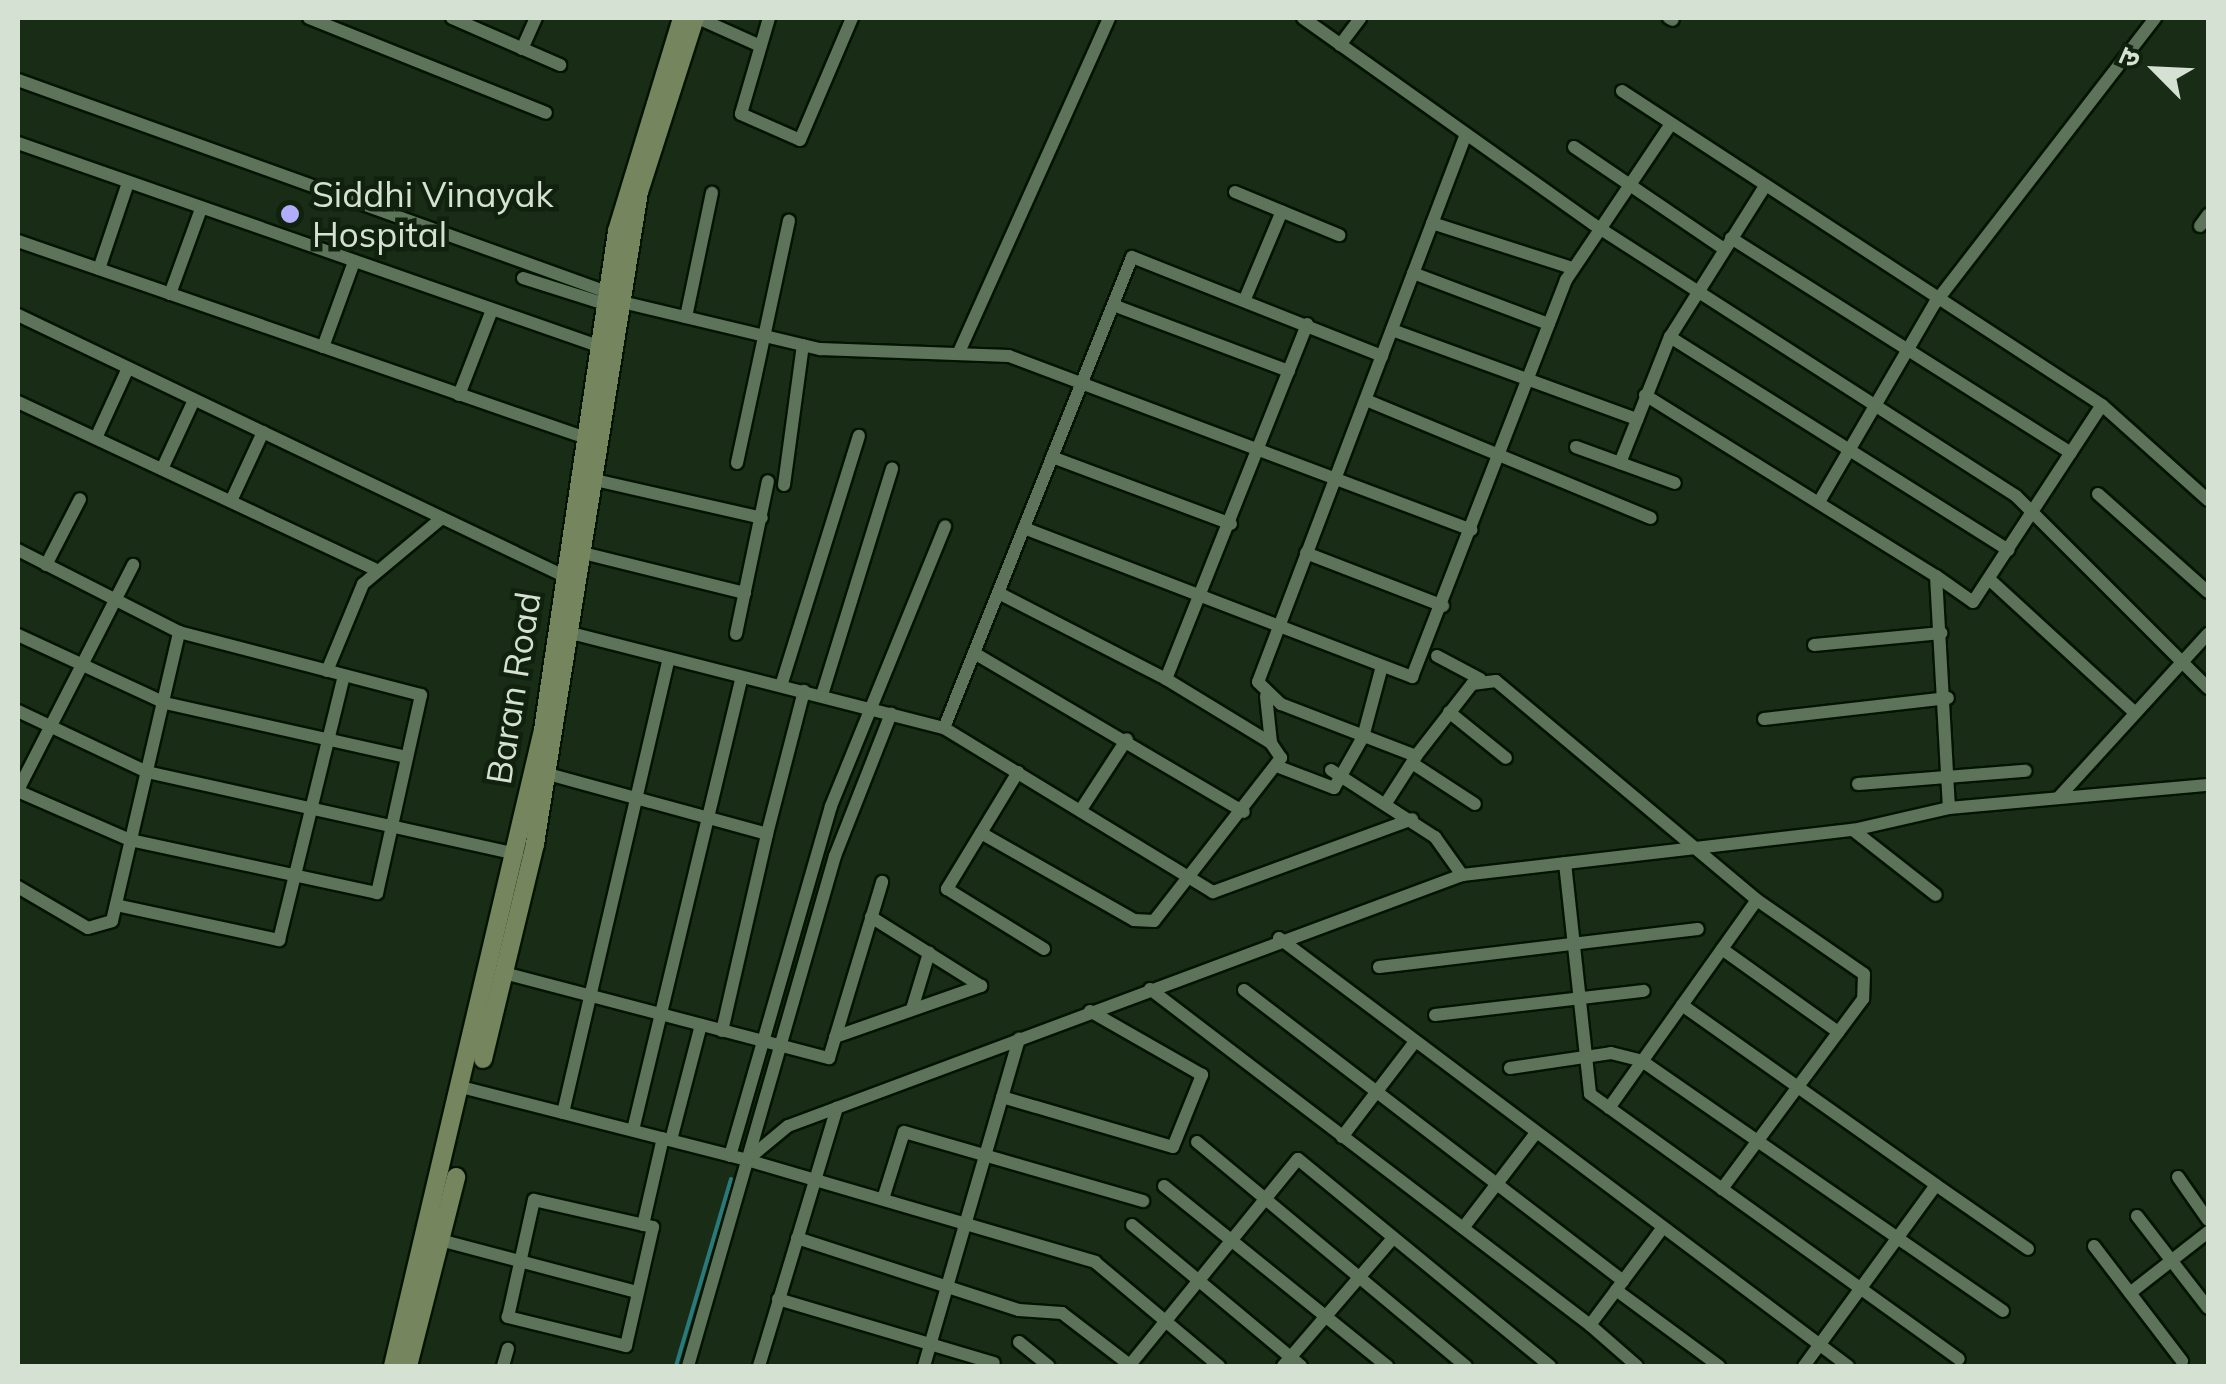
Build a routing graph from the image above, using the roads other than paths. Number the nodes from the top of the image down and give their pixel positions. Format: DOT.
graph roads {
  1 [pos="309,18"];
  2 [pos="452,18"];
  3 [pos="536,18"];
  4 [pos="682,18"];
  5 [pos="696,18"];
  6 [pos="768,18"];
  7 [pos="852,18"];
  8 [pos="1110,18"];
  9 [pos="1303,18"];
  10 [pos="1360,18"];
  11 [pos="2155,18"];
  12 [pos="758,45"];
  13 [pos="1340,45"];
  14 [pos="522,50"];
  15 [pos="560,66"];
  16 [pos="18,80"];
  17 [pos="1622,91"];
  18 [pos="546,114"];
  19 [pos="1670,124"];
  20 [pos="1466,134"];
  21 [pos="18,143"];
  22 [pos="1574,147"];
  23 [pos="128,183"];
  24 [pos="1628,184"];
  25 [pos="1764,188"];
  26 [pos="1235,192"];
  27 [pos="712,193"];
  28 [pos="201,210"];
  29 [pos="1282,211"];
  30 [pos="788,221"];
  31 [pos="1432,224"];
  32 [pos="1598,227"];
  33 [pos="1339,235"];
  34 [pos="18,241"];
  35 [pos="1727,243"];
  36 [pos="354,262"];
  37 [pos="1572,268"];
  38 [pos="98,270"];
  39 [pos="1414,274"];
  40 [pos="523,278"];
  41 [pos="1698,291"];
  42 [pos="170,294"];
  43 [pos="611,299"];
  44 [pos="1245,299"];
  45 [pos="1938,300"];
  46 [pos="1113,305"];
  47 [pos="492,310"];
  48 [pos="18,315"];
  49 [pos="686,317"];
  50 [pos="1307,324"];
  51 [pos="1549,324"];
  52 [pos="1392,330"];
  53 [pos="760,335"];
  54 [pos="1670,337"];
  55 [pos="803,345"];
  56 [pos="322,347"];
  57 [pos="600,347"];
  58 [pos="959,352"];
  59 [pos="1908,352"];
  60 [pos="1382,356"];
  61 [pos="128,368"];
  62 [pos="1289,371"];
  63 [pos="1528,379"];
  64 [pos="1082,381"];
  65 [pos="459,394"];
  66 [pos="1646,395"];
  67 [pos="194,400"];
  68 [pos="1366,400"];
  69 [pos="18,402"];
  70 [pos="1877,405"];
  71 [pos="2102,405"];
  72 [pos="1636,419"];
  73 [pos="263,432"];
  74 [pos="859,436"];
  75 [pos="96,438"];
  76 [pos="586,438"];
  77 [pos="1576,447"];
  78 [pos="1258,450"];
  79 [pos="1849,450"];
  80 [pos="2072,452"];
  81 [pos="1500,454"];
  82 [pos="1052,457"];
  83 [pos="1620,463"];
  84 [pos="737,464"];
  85 [pos="162,469"];
  86 [pos="892,470"];
  87 [pos="1336,478"];
  88 [pos="595,480"];
  89 [pos="768,482"];
  90 [pos="1676,483"];
  91 [pos="784,485"];
  92 [pos="2098,494"];
  93 [pos="80,498"];
  94 [pos="2208,500"];
  95 [pos="231,501"];
  96 [pos="1818,502"];
  97 [pos="2034,511"];
  98 [pos="442,518"];
  99 [pos="762,518"];
  100 [pos="1651,518"];
  101 [pos="1231,524"];
  102 [pos="945,526"];
  103 [pos="1024,528"];
  104 [pos="1471,530"];
  105 [pos="18,550"];
  106 [pos="2008,550"];
  107 [pos="583,553"];
  108 [pos="1306,553"];
  109 [pos="134,564"];
  110 [pos="46,566"];
  111 [pos="374,569"];
  112 [pos="564,576"];
  113 [pos="1936,576"];
  114 [pos="1989,579"];
  115 [pos="2208,592"];
  116 [pos="746,593"];
  117 [pos="999,594"];
  118 [pos="1200,600"];
  119 [pos="115,601"];
  120 [pos="1443,606"];
  121 [pos="1276,630"];
  122 [pos="179,632"];
  123 [pos="572,633"];
  124 [pos="1941,633"];
  125 [pos="18,634"];
  126 [pos="736,634"];
  127 [pos="2208,634"];
  128 [pos="1814,645"];
  129 [pos="974,653"];
  130 [pos="1437,656"];
  131 [pos="669,658"];
  132 [pos="2182,662"];
  133 [pos="80,666"];
  134 [pos="1381,670"];
  135 [pos="327,671"];
  136 [pos="344,676"];
  137 [pos="742,677"];
  138 [pos="1166,679"];
  139 [pos="1480,679"];
  140 [pos="780,686"];
  141 [pos="2208,688"];
  142 [pos="804,691"];
  143 [pos="822,695"];
  144 [pos="1266,696"];
  145 [pos="1948,698"];
  146 [pos="165,703"];
  147 [pos="870,708"];
  148 [pos="18,710"];
  149 [pos="1449,712"];
  150 [pos="2135,713"];
  151 [pos="890,714"];
  152 [pos="1764,719"];
  153 [pos="49,727"];
  154 [pos="944,728"];
  155 [pos="1363,737"];
  156 [pos="326,738"];
  157 [pos="1127,739"];
  158 [pos="1272,744"];
  159 [pos="407,756"];
  160 [pos="1506,758"];
  161 [pos="1414,760"];
  162 [pos="1279,767"];
  163 [pos="2026,771"];
  164 [pos="146,772"];
  165 [pos="1018,772"];
  166 [pos="1337,773"];
  167 [pos="548,774"];
  168 [pos="1950,776"];
  169 [pos="1858,784"];
  170 [pos="2208,785"];
  171 [pos="18,791"];
  172 [pos="639,796"];
  173 [pos="2059,796"];
  174 [pos="1386,803"];
  175 [pos="1474,804"];
  176 [pos="311,805"];
  177 [pos="1082,808"];
  178 [pos="1949,808"];
  179 [pos="1244,812"];
  180 [pos="712,816"];
  181 [pos="1412,819"];
  182 [pos="391,824"];
  183 [pos="1852,830"];
  184 [pos="981,833"];
  185 [pos="767,834"];
  186 [pos="130,840"];
  187 [pos="1704,850"];
  188 [pos="517,854"];
  189 [pos="1565,863"];
  190 [pos="294,875"];
  191 [pos="1192,876"];
  192 [pos="1462,876"];
  193 [pos="882,882"];
  194 [pos="18,887"];
  195 [pos="1936,895"];
  196 [pos="1757,900"];
  197 [pos="116,904"];
  198 [pos="871,917"];
  199 [pos="1698,930"];
  200 [pos="1279,938"];
  201 [pos="1571,944"];
  202 [pos="1044,949"];
  203 [pos="1722,949"];
  204 [pos="929,954"];
  205 [pos="1379,967"];
  206 [pos="504,973"];
  207 [pos="1150,988"];
  208 [pos="1244,990"];
  209 [pos="1644,990"];
  210 [pos="587,997"];
  211 [pos="1578,999"];
  212 [pos="1682,1005"];
  213 [pos="912,1009"];
  214 [pos="1090,1010"];
  215 [pos="1435,1015"];
  216 [pos="664,1016"];
  217 [pos="701,1026"];
  218 [pos="722,1030"];
  219 [pos="1838,1032"];
  220 [pos="835,1036"];
  221 [pos="1019,1038"];
  222 [pos="763,1040"];
  223 [pos="778,1044"];
  224 [pos="1413,1044"];
  225 [pos="1585,1056"];
  226 [pos="1642,1061"];
  227 [pos="1510,1068"];
  228 [pos="1796,1086"];
  229 [pos="470,1090"];
  230 [pos="1376,1093"];
  231 [pos="1002,1097"];
  232 [pos="837,1107"];
  233 [pos="1608,1108"];
  234 [pos="564,1113"];
  235 [pos="633,1130"];
  236 [pos="1535,1134"];
  237 [pos="1342,1137"];
  238 [pos="667,1139"];
  239 [pos="1756,1140"];
  240 [pos="1197,1142"];
  241 [pos="730,1156"];
  242 [pos="986,1158"];
  243 [pos="747,1160"];
  244 [pos="815,1177"];
  245 [pos="2178,1177"];
  246 [pos="1496,1184"];
  247 [pos="1936,1185"];
  248 [pos="1164,1186"];
  249 [pos="1722,1189"];
  250 [pos="882,1199"];
  251 [pos="1265,1200"];
  252 [pos="1143,1202"];
  253 [pos="2137,1216"];
  254 [pos="2208,1220"];
  255 [pos="967,1224"];
  256 [pos="643,1225"];
  257 [pos="1132,1225"];
  258 [pos="1462,1228"];
  259 [pos="1662,1230"];
  260 [pos="2208,1232"];
  261 [pos="797,1238"];
  262 [pos="1393,1238"];
  263 [pos="1898,1238"];
  264 [pos="440,1240"];
  265 [pos="1233,1240"];
  266 [pos="2094,1246"];
  267 [pos="2028,1250"];
  268 [pos="520,1260"];
  269 [pos="2172,1260"];
  270 [pos="1359,1278"];
  271 [pos="1200,1280"];
  272 [pos="1620,1285"];
  273 [pos="947,1287"];
  274 [pos="1861,1290"];
  275 [pos="637,1292"];
  276 [pos="2130,1292"];
  277 [pos="778,1299"];
  278 [pos="2208,1308"];
  279 [pos="2003,1311"];
  280 [pos="1327,1316"];
  281 [pos="1166,1322"];
  282 [pos="1590,1325"];
  283 [pos="1019,1342"];
  284 [pos="930,1345"];
  285 [pos="1820,1346"];
  286 [pos="508,1348"];
  287 [pos="1958,1359"];
  288 [pos="2182,1361"];
  289 [pos="994,1363"];
  290 [pos="1540,1363"];
  291 [pos="760,1364"];
  292 [pos="1292,1364"];
  293 [pos="393,1366"];
  294 [pos="408,1366"];
  295 [pos="504,1366"];
  296 [pos="688,1366"];
  297 [pos="778,1366"];
  298 [pos="924,1366"];
  299 [pos="1049,1366"];
  300 [pos="1130,1366"];
  301 [pos="1220,1366"];
  302 [pos="1387,1366"];
  303 [pos="1466,1366"];
  304 [pos="1637,1366"];
  305 [pos="1719,1366"];
  306 [pos="1804,1366"];
  307 [pos="1848,1366"];
  1 -- 18 [label="street"];
  2 -- 14 [label="street"];
  3 -- 14 [label="street"];
  4 -- 43 [label="main road, Baran Road"];
  5 -- 12 [label="street"];
  5 -- 43 [label="main road, Baran Road"];
  6 -- 12 [label="street"];
  7 -- 12 [label="street"];
  8 -- 58 [label="street"];
  9 -- 13 [label="street"];
  10 -- 13 [label="street"];
  11 -- 45 [label="street"];
  13 -- 20 [label="street"];
  14 -- 15 [label="street"];
  16 -- 43 [label="street"];
  17 -- 19 [label="street"];
  19 -- 24 [label="street"];
  19 -- 25 [label="street"];
  20 -- 31 [label="street"];
  20 -- 32 [label="street"];
  21 -- 23 [label="street"];
  22 -- 24 [label="street"];
  23 -- 28 [label="street"];
  23 -- 38 [label="street"];
  24 -- 32 [label="street"];
  24 -- 35 [label="street"];
  25 -- 35 [label="street"];
  25 -- 45 [label="street"];
  26 -- 29 [label="street"];
  27 -- 49 [label="street"];
  28 -- 36 [label="street"];
  28 -- 42 [label="street"];
  29 -- 33 [label="street"];
  29 -- 44 [label="street"];
  30 -- 53 [label="street"];
  31 -- 37 [label="street"];
  31 -- 39 [label="street"];
  32 -- 37 [label="street"];
  32 -- 41 [label="street"];
  34 -- 38 [label="street"];
  35 -- 41 [label="street"];
  35 -- 59 [label="street"];
  36 -- 47 [label="street"];
  36 -- 56 [label="street"];
  37 -- 51 [label="street"];
  38 -- 42 [label="street"];
  39 -- 51 [label="street"];
  39 -- 52 [label="street"];
  40 -- 43 [label="street"];
  41 -- 54 [label="street"];
  41 -- 70 [label="street"];
  42 -- 56 [label="street"];
  43 -- 49 [label="street"];
  43 -- 57 [label="main road, Baran Road"];
  43 -- 88 [label="main road, Baran Road"];
  44 -- 46 [label="street"];
  44 -- 50 [label="street"];
  45 -- 59 [label="street"];
  45 -- 71 [label="street"];
  46 -- 62 [label="street"];
  46 -- 64 [label="street"];
  47 -- 57 [label="street"];
  47 -- 65 [label="street"];
  48 -- 61 [label="street"];
  49 -- 53 [label="street"];
  50 -- 60 [label="street"];
  50 -- 62 [label="street"];
  51 -- 63 [label="street"];
  52 -- 60 [label="street"];
  52 -- 63 [label="street"];
  53 -- 55 [label="street"];
  53 -- 84 [label="street"];
  54 -- 66 [label="street"];
  54 -- 79 [label="street"];
  55 -- 58 [label="street"];
  55 -- 91 [label="street"];
  56 -- 65 [label="street"];
  57 -- 76 [label="main road, Baran Road"];
  58 -- 64 [label="street"];
  59 -- 70 [label="street"];
  59 -- 80 [label="street"];
  60 -- 68 [label="street"];
  61 -- 67 [label="street"];
  61 -- 75 [label="street"];
  62 -- 78 [label="street"];
  63 -- 72 [label="street"];
  63 -- 81 [label="street"];
  64 -- 78 [label="street"];
  64 -- 82 [label="street"];
  65 -- 76 [label="street"];
  66 -- 72 [label="street"];
  66 -- 96 [label="street"];
  67 -- 73 [label="street"];
  67 -- 85 [label="street"];
  68 -- 81 [label="street"];
  68 -- 87 [label="street"];
  69 -- 75 [label="street"];
  70 -- 79 [label="street"];
  70 -- 97 [label="street"];
  71 -- 80 [label="street"];
  71 -- 94 [label="street"];
  72 -- 83 [label="street"];
  73 -- 95 [label="street"];
  73 -- 98 [label="street"];
  74 -- 140 [label="street"];
  75 -- 85 [label="street"];
  76 -- 112 [label="main road, Baran Road"];
  77 -- 83 [label="street"];
  78 -- 87 [label="street"];
  78 -- 101 [label="street"];
  79 -- 96 [label="street"];
  79 -- 106 [label="street"];
  80 -- 97 [label="street"];
  81 -- 100 [label="street"];
  81 -- 104 [label="street"];
  82 -- 101 [label="street"];
  82 -- 103 [label="street"];
  83 -- 90 [label="street"];
  85 -- 95 [label="street"];
  86 -- 143 [label="street"];
  87 -- 104 [label="street"];
  87 -- 108 [label="street"];
  88 -- 99 [label="street"];
  88 -- 107 [label="main road, Baran Road"];
  89 -- 99 [label="street"];
  92 -- 115 [label="street"];
  93 -- 110 [label="street"];
  95 -- 111 [label="street"];
  96 -- 113 [label="street"];
  97 -- 106 [label="street"];
  97 -- 132 [label="street"];
  98 -- 111 [label="street"];
  98 -- 112 [label="street"];
  99 -- 116 [label="street"];
  101 -- 118 [label="street"];
  102 -- 147 [label="street"];
  103 -- 117 [label="street"];
  103 -- 118 [label="street"];
  104 -- 120 [label="street"];
  105 -- 110 [label="street"];
  106 -- 114 [label="street"];
  107 -- 116 [label="street"];
  107 -- 123 [label="main road, Baran Road"];
  108 -- 120 [label="street"];
  108 -- 121 [label="street"];
  109 -- 119 [label="street"];
  110 -- 119 [label="street"];
  111 -- 135 [label="street"];
  112 -- 188 [label="main road, Baran Road"];
  113 -- 114 [label="street"];
  113 -- 124 [label="street"];
  114 -- 150 [label="street"];
  116 -- 126 [label="street"];
  117 -- 129 [label="street"];
  117 -- 138 [label="street"];
  118 -- 121 [label="street"];
  118 -- 138 [label="street"];
  119 -- 122 [label="street"];
  119 -- 133 [label="street"];
  120 -- 134 [label="street"];
  121 -- 134 [label="street"];
  121 -- 144 [label="street"];
  122 -- 135 [label="street"];
  122 -- 146 [label="street"];
  123 -- 131 [label="street"];
  123 -- 167 [label="main road, Baran Road"];
  124 -- 128 [label="street"];
  124 -- 145 [label="street"];
  125 -- 133 [label="street"];
  127 -- 132 [label="street"];
  129 -- 154 [label="street"];
  129 -- 157 [label="street"];
  130 -- 139 [label="street"];
  131 -- 137 [label="street"];
  131 -- 172 [label="street"];
  132 -- 141 [label="street"];
  132 -- 150 [label="street"];
  133 -- 146 [label="street"];
  133 -- 153 [label="street"];
  134 -- 155 [label="street"];
  135 -- 136 [label="street"];
  136 -- 156 [label="street"];
  136 -- 159 [label="street"];
  137 -- 140 [label="street"];
  137 -- 180 [label="street"];
  138 -- 158 [label="street"];
  139 -- 149 [label="street"];
  139 -- 187 [label="street"];
  140 -- 142 [label="street"];
  142 -- 143 [label="street"];
  142 -- 185 [label="street"];
  143 -- 147 [label="street"];
  144 -- 155 [label="street"];
  144 -- 158 [label="street"];
  145 -- 152 [label="street"];
  145 -- 168 [label="street"];
  146 -- 156 [label="street"];
  146 -- 164 [label="street"];
  147 -- 151 [label="street"];
  147 -- 222 [label="street"];
  148 -- 153 [label="street"];
  149 -- 160 [label="street"];
  149 -- 161 [label="street"];
  150 -- 173 [label="street"];
  151 -- 154 [label="street"];
  151 -- 223 [label="street"];
  153 -- 164 [label="street"];
  153 -- 171 [label="street"];
  154 -- 165 [label="street"];
  155 -- 161 [label="street"];
  155 -- 166 [label="street"];
  156 -- 159 [label="street"];
  156 -- 176 [label="street"];
  157 -- 177 [label="street"];
  157 -- 179 [label="street"];
  158 -- 162 [label="street"];
  159 -- 182 [label="street"];
  161 -- 174 [label="street"];
  161 -- 175 [label="street"];
  162 -- 166 [label="street"];
  162 -- 179 [label="street"];
  163 -- 168 [label="street"];
  164 -- 176 [label="street"];
  164 -- 186 [label="street"];
  165 -- 177 [label="street"];
  165 -- 184 [label="street"];
  166 -- 174 [label="street"];
  167 -- 172 [label="street"];
  167 -- 206 [label="main road, Baran Road"];
  168 -- 169 [label="street"];
  168 -- 178 [label="street"];
  170 -- 173 [label="street"];
  171 -- 186 [label="street"];
  172 -- 180 [label="street"];
  172 -- 210 [label="street"];
  173 -- 178 [label="street"];
  174 -- 181 [label="street"];
  176 -- 182 [label="street"];
  176 -- 190 [label="street"];
  177 -- 191 [label="street"];
  178 -- 183 [label="street"];
  179 -- 191 [label="street"];
  180 -- 185 [label="street"];
  180 -- 216 [label="street"];
  181 -- 191 [label="street"];
  181 -- 192 [label="street"];
  182 -- 188 [label="street"];
  182 -- 190 [label="street"];
  183 -- 187 [label="street"];
  183 -- 195 [label="street"];
  184 -- 191 [label="street"];
  184 -- 202 [label="street"];
  185 -- 218 [label="street"];
  186 -- 190 [label="street"];
  186 -- 197 [label="street"];
  187 -- 189 [label="street"];
  187 -- 196 [label="street"];
  188 -- 229 [label="main road, Baran Road"];
  189 -- 192 [label="street"];
  189 -- 201 [label="street"];
  190 -- 197 [label="street"];
  192 -- 200 [label="street"];
  193 -- 198 [label="street"];
  194 -- 197 [label="street"];
  196 -- 203 [label="street"];
  196 -- 219 [label="street"];
  198 -- 204 [label="street"];
  198 -- 220 [label="street"];
  199 -- 201 [label="street"];
  200 -- 207 [label="street"];
  200 -- 224 [label="street"];
  201 -- 205 [label="street"];
  201 -- 211 [label="street"];
  203 -- 212 [label="street"];
  203 -- 219 [label="street"];
  204 -- 213 [label="street"];
  204 -- 213 [label="street"];
  206 -- 210 [label="street"];
  206 -- 229 [label="main road, Baran Road"];
  207 -- 214 [label="street"];
  207 -- 237 [label="street"];
  208 -- 230 [label="street"];
  209 -- 211 [label="street"];
  210 -- 216 [label="street"];
  210 -- 234 [label="street"];
  211 -- 215 [label="street"];
  211 -- 225 [label="street"];
  212 -- 226 [label="street"];
  212 -- 228 [label="street"];
  213 -- 220 [label="street"];
  214 -- 221 [label="street"];
  214 -- 231 [label="street"];
  216 -- 217 [label="street"];
  216 -- 235 [label="street"];
  217 -- 218 [label="street"];
  217 -- 238 [label="street"];
  218 -- 222 [label="street"];
  219 -- 228 [label="street"];
  220 -- 223 [label="street"];
  221 -- 231 [label="street"];
  221 -- 232 [label="street"];
  222 -- 223 [label="street"];
  222 -- 241 [label="street"];
  223 -- 243 [label="street"];
  224 -- 230 [label="street"];
  224 -- 236 [label="street"];
  225 -- 226 [label="street"];
  225 -- 227 [label="street"];
  225 -- 233 [label="street"];
  226 -- 233 [label="street"];
  226 -- 239 [label="street"];
  228 -- 239 [label="street"];
  228 -- 247 [label="street"];
  229 -- 234 [label="street"];
  229 -- 264 [label="main road, Baran Road"];
  229 -- 293 [label="main road, Baran Road"];
  230 -- 237 [label="street"];
  230 -- 246 [label="street"];
  231 -- 242 [label="street"];
  232 -- 243 [label="street"];
  232 -- 244 [label="street"];
  233 -- 249 [label="street"];
  234 -- 235 [label="street"];
  235 -- 238 [label="street"];
  236 -- 246 [label="street"];
  236 -- 259 [label="street"];
  237 -- 258 [label="street"];
  238 -- 241 [label="street"];
  238 -- 256 [label="street"];
  239 -- 249 [label="street"];
  239 -- 263 [label="street"];
  240 -- 251 [label="street"];
  241 -- 243 [label="street"];
  242 -- 250 [label="street"];
  242 -- 252 [label="street"];
  242 -- 255 [label="street"];
  243 -- 244 [label="street"];
  243 -- 296 [label="street"];
  244 -- 250 [label="street"];
  244 -- 261 [label="street"];
  245 -- 254 [label="street"];
  246 -- 258 [label="street"];
  246 -- 272 [label="street"];
  247 -- 263 [label="street"];
  247 -- 267 [label="street"];
  248 -- 265 [label="street"];
  249 -- 274 [label="street"];
  250 -- 255 [label="street"];
  251 -- 262 [label="street"];
  251 -- 265 [label="street"];
  251 -- 270 [label="street"];
  253 -- 269 [label="street"];
  255 -- 273 [label="street"];
  255 -- 281 [label="street"];
  256 -- 268 [label="street"];
  256 -- 275 [label="street"];
  257 -- 271 [label="street"];
  258 -- 282 [label="street"];
  259 -- 272 [label="street"];
  259 -- 285 [label="street"];
  260 -- 269 [label="street"];
  261 -- 273 [label="street"];
  261 -- 277 [label="street"];
  262 -- 270 [label="street"];
  262 -- 290 [label="street"];
  263 -- 274 [label="street"];
  263 -- 279 [label="street"];
  264 -- 268 [label="street"];
  264 -- 294 [label="main road, Baran Road"];
  265 -- 271 [label="street"];
  265 -- 280 [label="street"];
  266 -- 276 [label="street"];
  268 -- 275 [label="street"];
  268 -- 275 [label="street"];
  269 -- 276 [label="street"];
  269 -- 278 [label="street"];
  270 -- 280 [label="street"];
  270 -- 303 [label="street"];
  271 -- 281 [label="street"];
  271 -- 292 [label="street"];
  272 -- 282 [label="street"];
  272 -- 305 [label="street"];
  273 -- 284 [label="street"];
  273 -- 300 [label="street"];
  274 -- 285 [label="street"];
  274 -- 287 [label="street"];
  276 -- 288 [label="street"];
  277 -- 284 [label="street"];
  277 -- 291 [label="street"];
  280 -- 292 [label="street"];
  280 -- 302 [label="street"];
  281 -- 300 [label="street"];
  281 -- 301 [label="street"];
  282 -- 304 [label="street"];
  283 -- 299 [label="street"];
  284 -- 289 [label="street"];
  284 -- 298 [label="street"];
  285 -- 306 [label="street"];
  285 -- 307 [label="street"];
  286 -- 295 [label="street"];
  291 -- 297 [label="street"];
}
